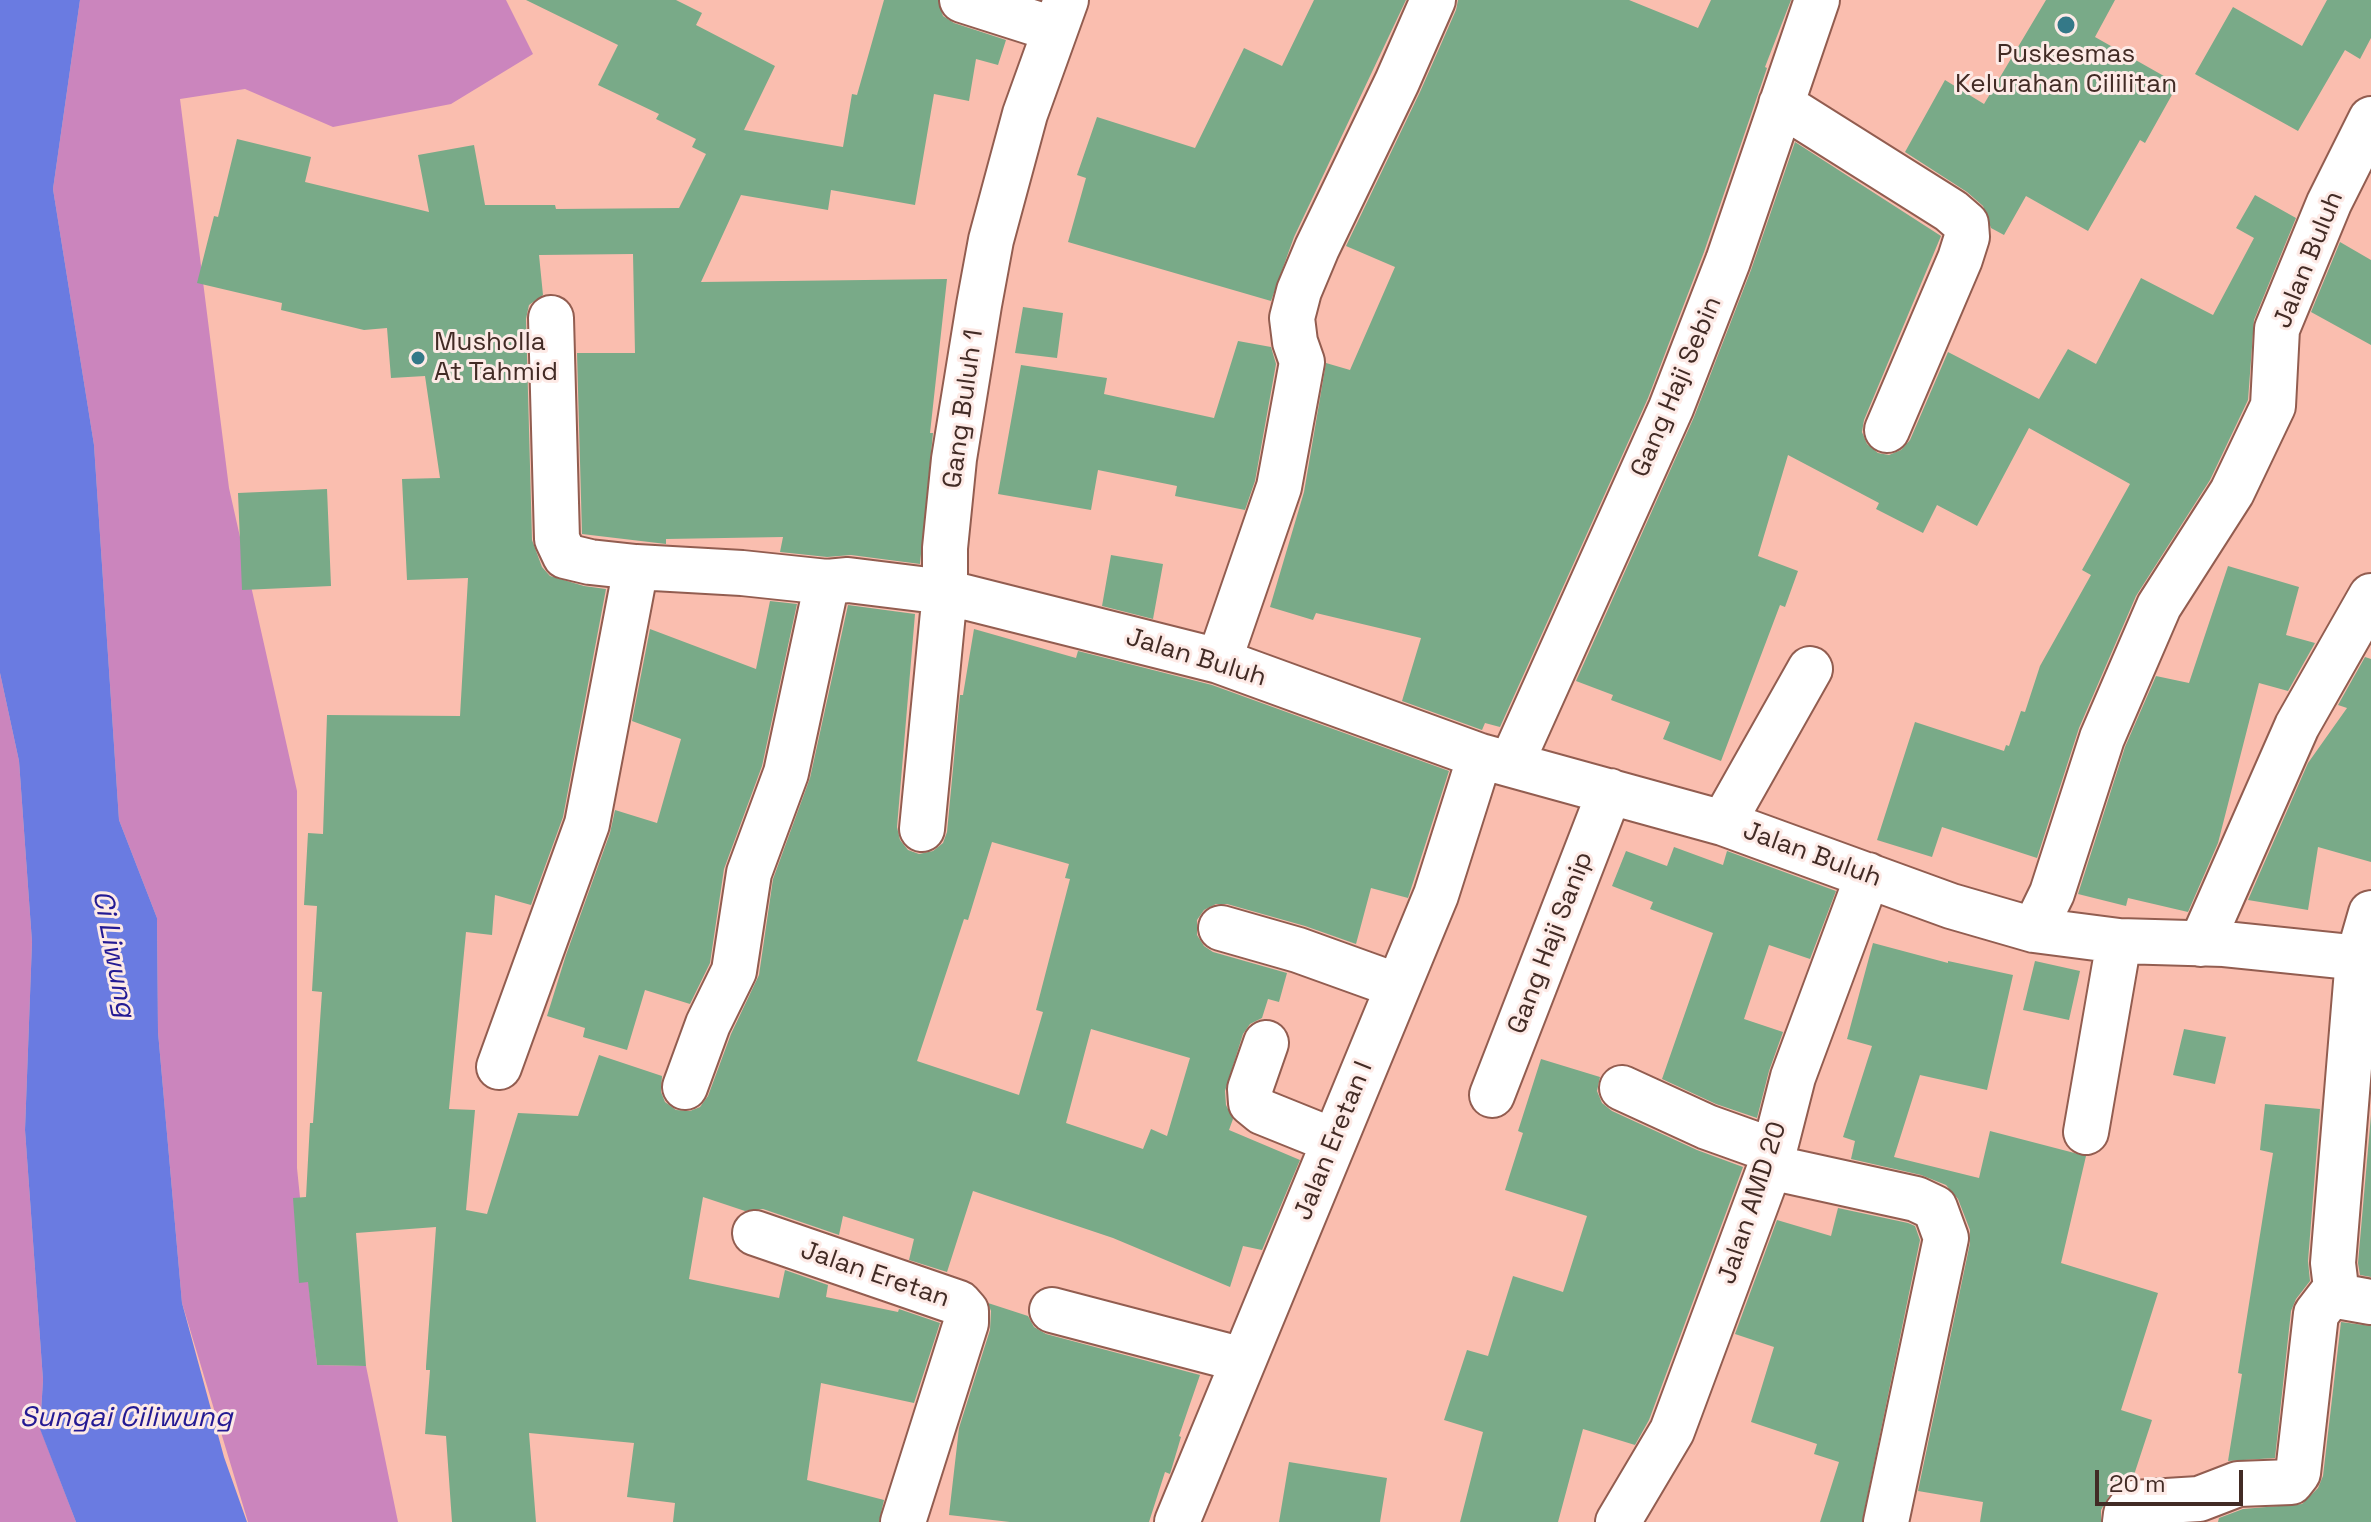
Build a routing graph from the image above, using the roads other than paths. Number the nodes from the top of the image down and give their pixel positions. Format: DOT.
graph roads {
  1 [pos="962,0"];
  2 [pos="1433,0"];
  3 [pos="1817,0"];
  4 [pos="1060,15"];
  5 [pos="1781,104"];
  6 [pos="2371,119"];
  7 [pos="551,318"];
  8 [pos="1887,430"];
  9 [pos="636,567"];
  10 [pos="827,582"];
  11 [pos="945,592"];
  12 [pos="2371,596"];
  13 [pos="1219,661"];
  14 [pos="1810,669"];
  15 [pos="1495,760"];
  16 [pos="1610,791"];
  17 [pos="1723,823"];
  18 [pos="922,829"];
  19 [pos="1868,875"];
  20 [pos="2371,913"];
  21 [pos="1221,928"];
  22 [pos="2034,930"];
  23 [pos="2119,941"];
  24 [pos="2201,944"];
  25 [pos="2364,958"];
  26 [pos="1398,986"];
  27 [pos="1266,1043"];
  28 [pos="499,1067"];
  29 [pos="685,1087"];
  30 [pos="1622,1088"];
  31 [pos="1492,1095"];
  32 [pos="2086,1132"];
  33 [pos="1334,1141"];
  34 [pos="1772,1159"];
  35 [pos="755,1233"];
  36 [pos="2354,1295"];
  37 [pos="1052,1310"];
  38 [pos="1243,1360"];
  39 [pos="903,1522"];
  40 [pos="1177,1522"];
  41 [pos="1618,1522"];
  42 [pos="1886,1522"];
  43 [pos="2125,1522"];
  1 -- 4 [label="street"];
  2 -- 13 [label="street"];
  3 -- 5 [label="street, Gang Haji Sebin"];
  4 -- 11 [label="street, Gang Buluh 1"];
  5 -- 8 [label="street"];
  5 -- 15 [label="street, Gang Haji Sebin"];
  6 -- 22 [label="street, Jalan Buluh"];
  7 -- 9 [label="street, Jalan Buluh"];
  9 -- 10 [label="street, Jalan Buluh"];
  9 -- 28 [label="street"];
  10 -- 11 [label="street, Jalan Buluh"];
  10 -- 29 [label="street"];
  11 -- 13 [label="street, Jalan Buluh"];
  11 -- 18 [label="street, Gang Buluh 1"];
  12 -- 24 [label="street"];
  13 -- 15 [label="street, Jalan Buluh"];
  14 -- 17 [label="street"];
  15 -- 16 [label="street, Jalan Buluh"];
  15 -- 26 [label="street, Jalan Eretan I"];
  16 -- 17 [label="street, Jalan Buluh"];
  16 -- 31 [label="street, Gang Haji Sanip"];
  17 -- 19 [label="street, Jalan Buluh"];
  19 -- 22 [label="street, Jalan Buluh"];
  19 -- 34 [label="street, Jalan AMD 20"];
  20 -- 25 [label="street"];
  21 -- 26 [label="street"];
  22 -- 23 [label="street, Jalan Buluh"];
  23 -- 24 [label="street, Jalan Buluh"];
  23 -- 32 [label="street"];
  24 -- 25 [label="street, Jalan Buluh"];
  25 -- 36 [label="street"];
  26 -- 33 [label="street, Jalan Eretan I"];
  27 -- 33 [label="street"];
  30 -- 34 [label="street"];
  33 -- 38 [label="street, Jalan Eretan I"];
  34 -- 41 [label="street, Jalan AMD 20"];
  34 -- 42 [label="street"];
  35 -- 39 [label="street, Jalan Eretan"];
  36 -- 43 [label="street"];
  37 -- 38 [label="street"];
  38 -- 40 [label="street, Jalan Eretan I"];
}
